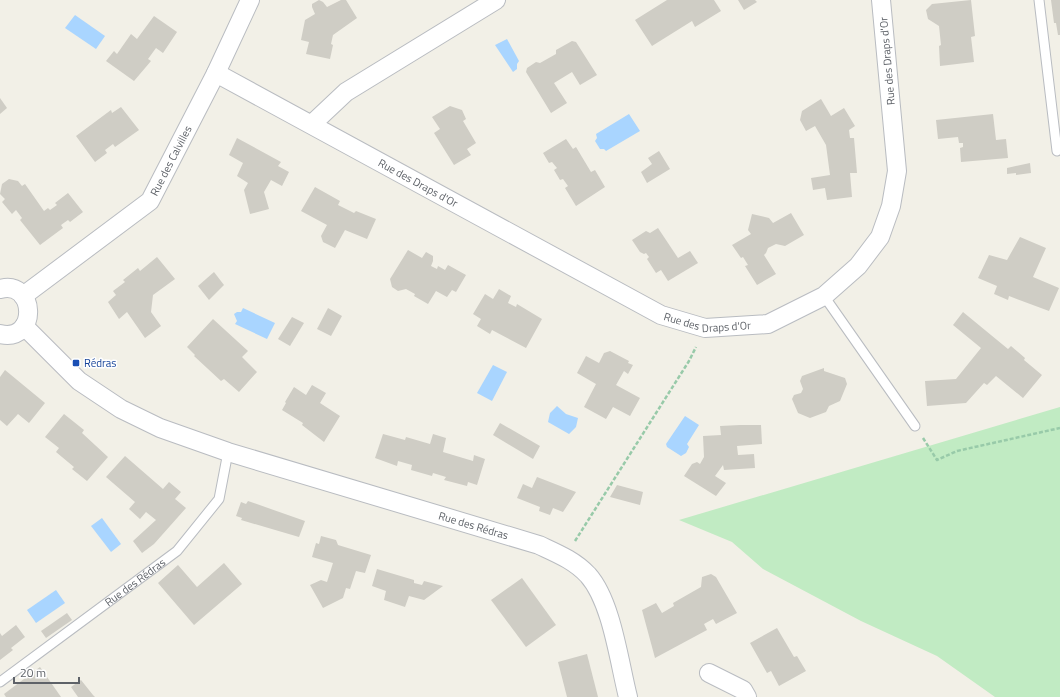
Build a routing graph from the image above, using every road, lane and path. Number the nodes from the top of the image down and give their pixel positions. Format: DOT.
graph roads {
  1 [pos="250,0"];
  2 [pos="496,0"];
  3 [pos="881,0"];
  4 [pos="1039,0"];
  5 [pos="216,73"];
  6 [pos="312,124"];
  7 [pos="1057,151"];
  8 [pos="0,290"];
  9 [pos="23,296"];
  10 [pos="824,296"];
  11 [pos="24,326"];
  12 [pos="705,328"];
  13 [pos="0,334"];
  14 [pos="915,426"];
  15 [pos="1060,428"];
  16 [pos="228,452"];
  17 [pos="565,556"];
  18 [pos="709,673"];
  19 [pos="0,682"];
  20 [pos="628,697"];
  21 [pos="747,697"];
  1 -- 5 [label="street, Rue des Calvilles"];
  2 -- 6 [label="street"];
  3 -- 10 [label="street, Rue des Draps d'Or"];
  4 -- 7 [label="lane"];
  5 -- 6 [label="street, Rue des Draps d'Or"];
  5 -- 9 [label="street, Rue des Calvilles"];
  6 -- 12 [label="street, Rue des Draps d'Or"];
  8 -- 9 [label="street"];
  9 -- 11 [label="street"];
  10 -- 12 [label="street, Rue des Draps d'Or"];
  10 -- 14 [label="lane"];
  11 -- 13 [label="street"];
  11 -- 16 [label="street, Rue des Rédras"];
  12 -- 17 [label="path"];
  14 -- 15 [label="path"];
  16 -- 17 [label="street, Rue des Rédras"];
  16 -- 19 [label="lane, Rue des Rédras"];
  17 -- 20 [label="street, Rue des Rédras"];
  18 -- 21 [label="street"];
}
